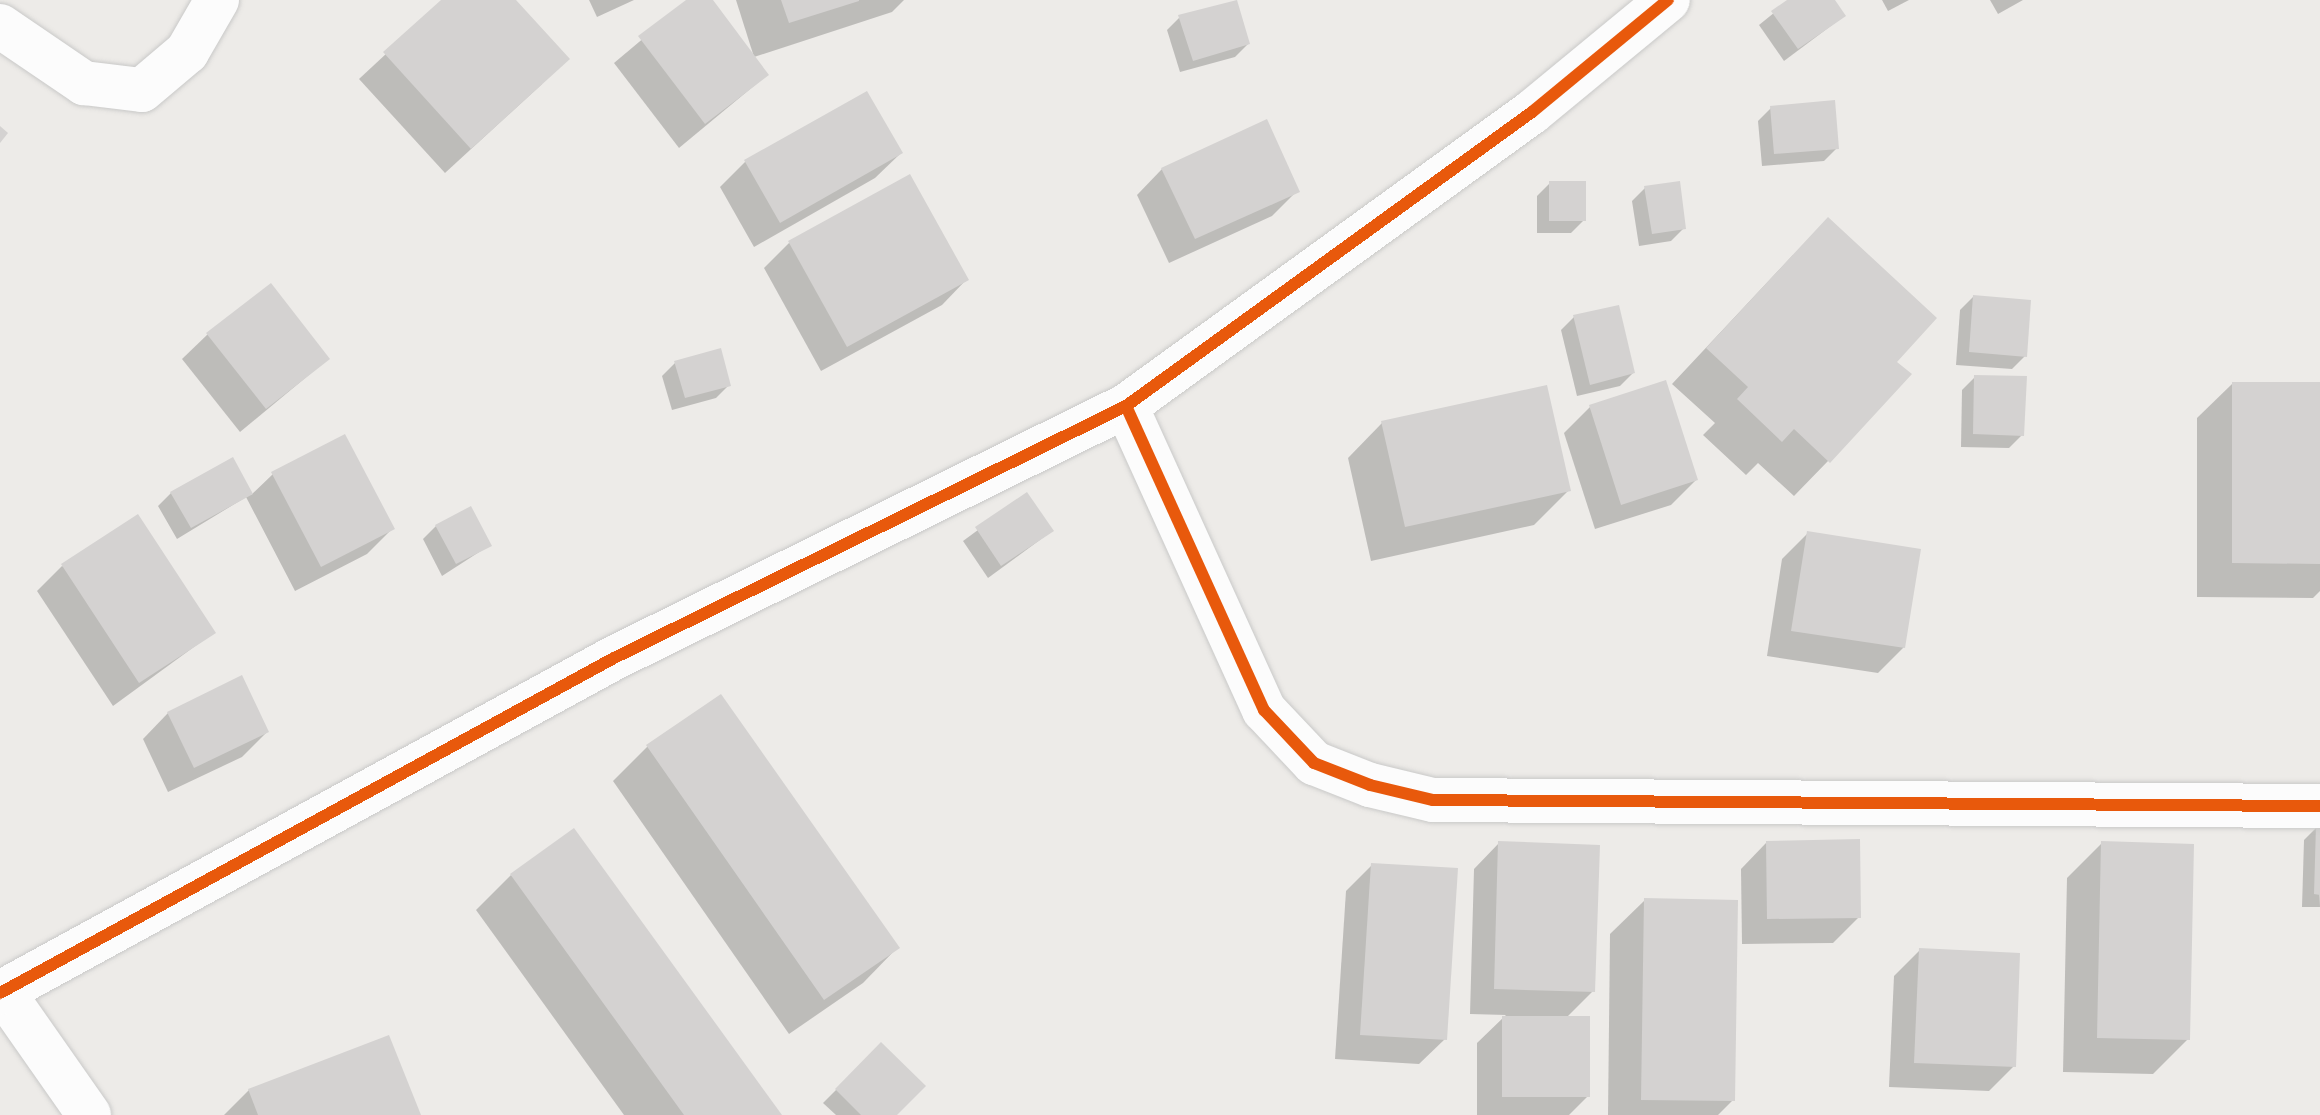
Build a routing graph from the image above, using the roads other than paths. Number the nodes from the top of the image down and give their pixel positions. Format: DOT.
graph roads {
  1 [pos="217,0"];
  2 [pos="1664,2"];
  3 [pos="0,26"];
  4 [pos="1126,406"];
  5 [pos="2320,806"];
  6 [pos="2,993"];
  7 [pos="89,1115"];
  1 -- 3 [label="street"];
  2 -- 4 [label="street"];
  4 -- 5 [label="street"];
  4 -- 6 [label="street"];
  6 -- 7 [label="street"];
}
